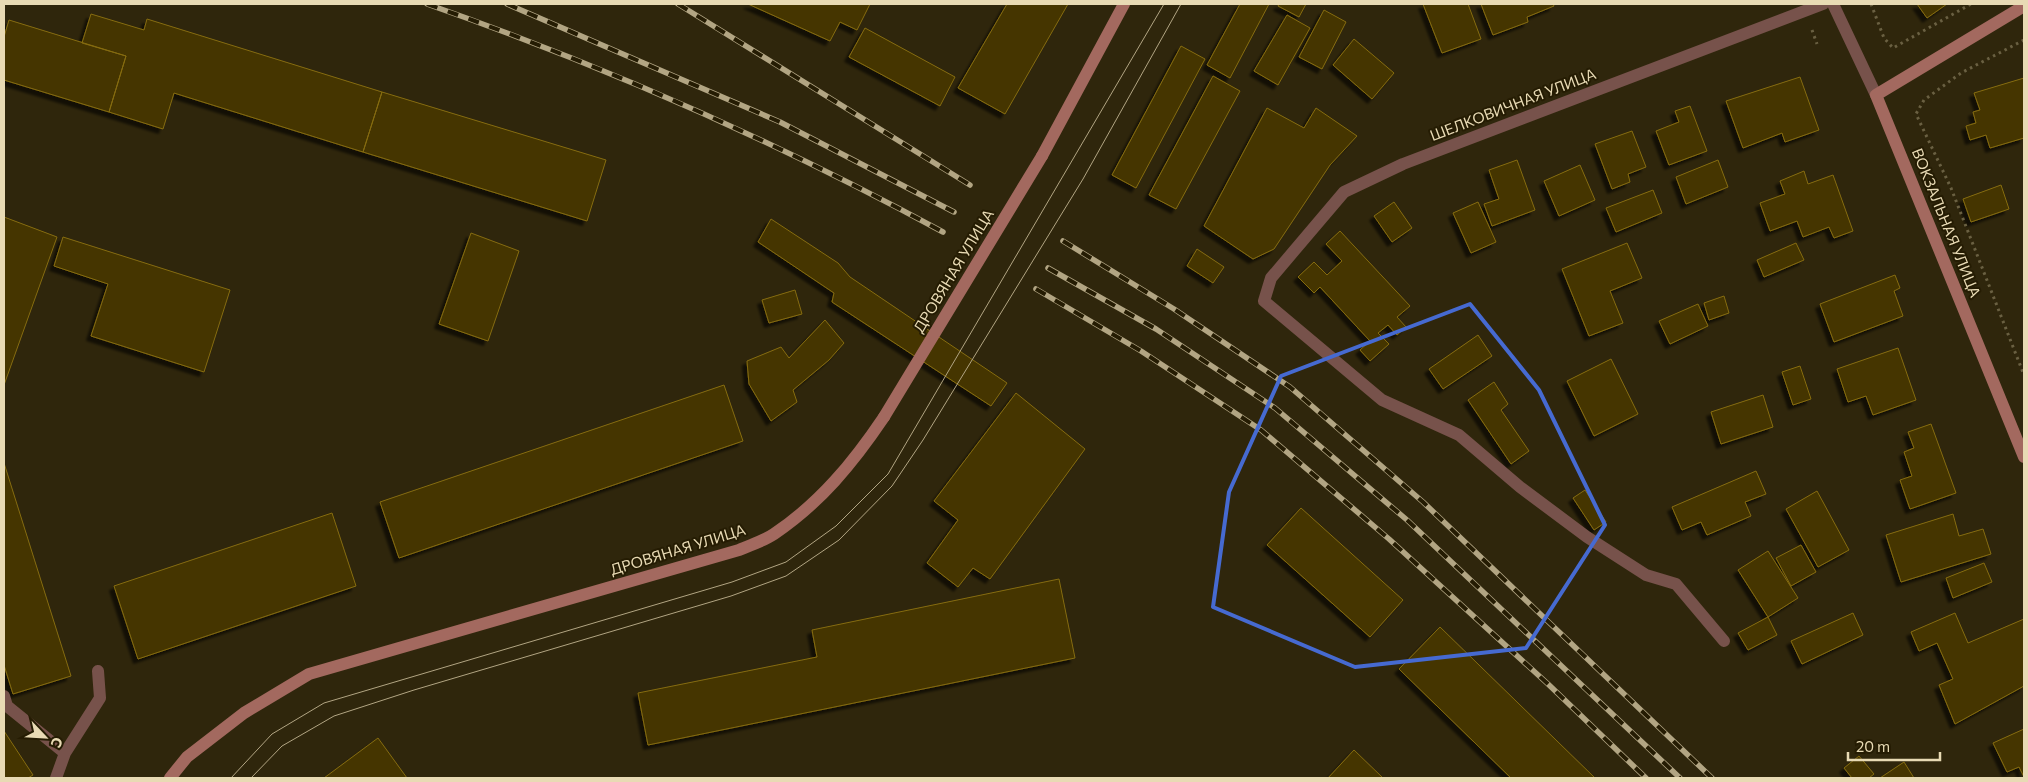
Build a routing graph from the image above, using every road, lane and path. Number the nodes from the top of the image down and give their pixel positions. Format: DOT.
graph roads {
  1 [pos="1124,4"];
  2 [pos="1823,4"];
  3 [pos="1833,4"];
  4 [pos="1871,4"];
  5 [pos="1971,4"];
  6 [pos="2024,6"];
  7 [pos="2024,40"];
  8 [pos="1876,95"];
  9 [pos="2024,375"];
  10 [pos="2024,457"];
  11 [pos="1724,642"];
  12 [pos="98,671"];
  13 [pos="4,696"];
  14 [pos="65,753"];
  15 [pos="56,778"];
  16 [pos="170,778"];
  1 -- 16 [label="main road, ДРОВЯНАЯ УЛИЦА, bridge"];
  2 -- 11 [label="street, ШЕЛКОВИЧНАЯ УЛИЦА"];
  3 -- 8 [label="street, ВОКЗАЛЬНАЯ УЛИЦА"];
  4 -- 5 [label="path"];
  6 -- 8 [label="main road"];
  7 -- 9 [label="path"];
  8 -- 10 [label="main road, ВОКЗАЛЬНАЯ УЛИЦА"];
  12 -- 14 [label="street"];
  13 -- 14 [label="street"];
  14 -- 15 [label="street"];
}
